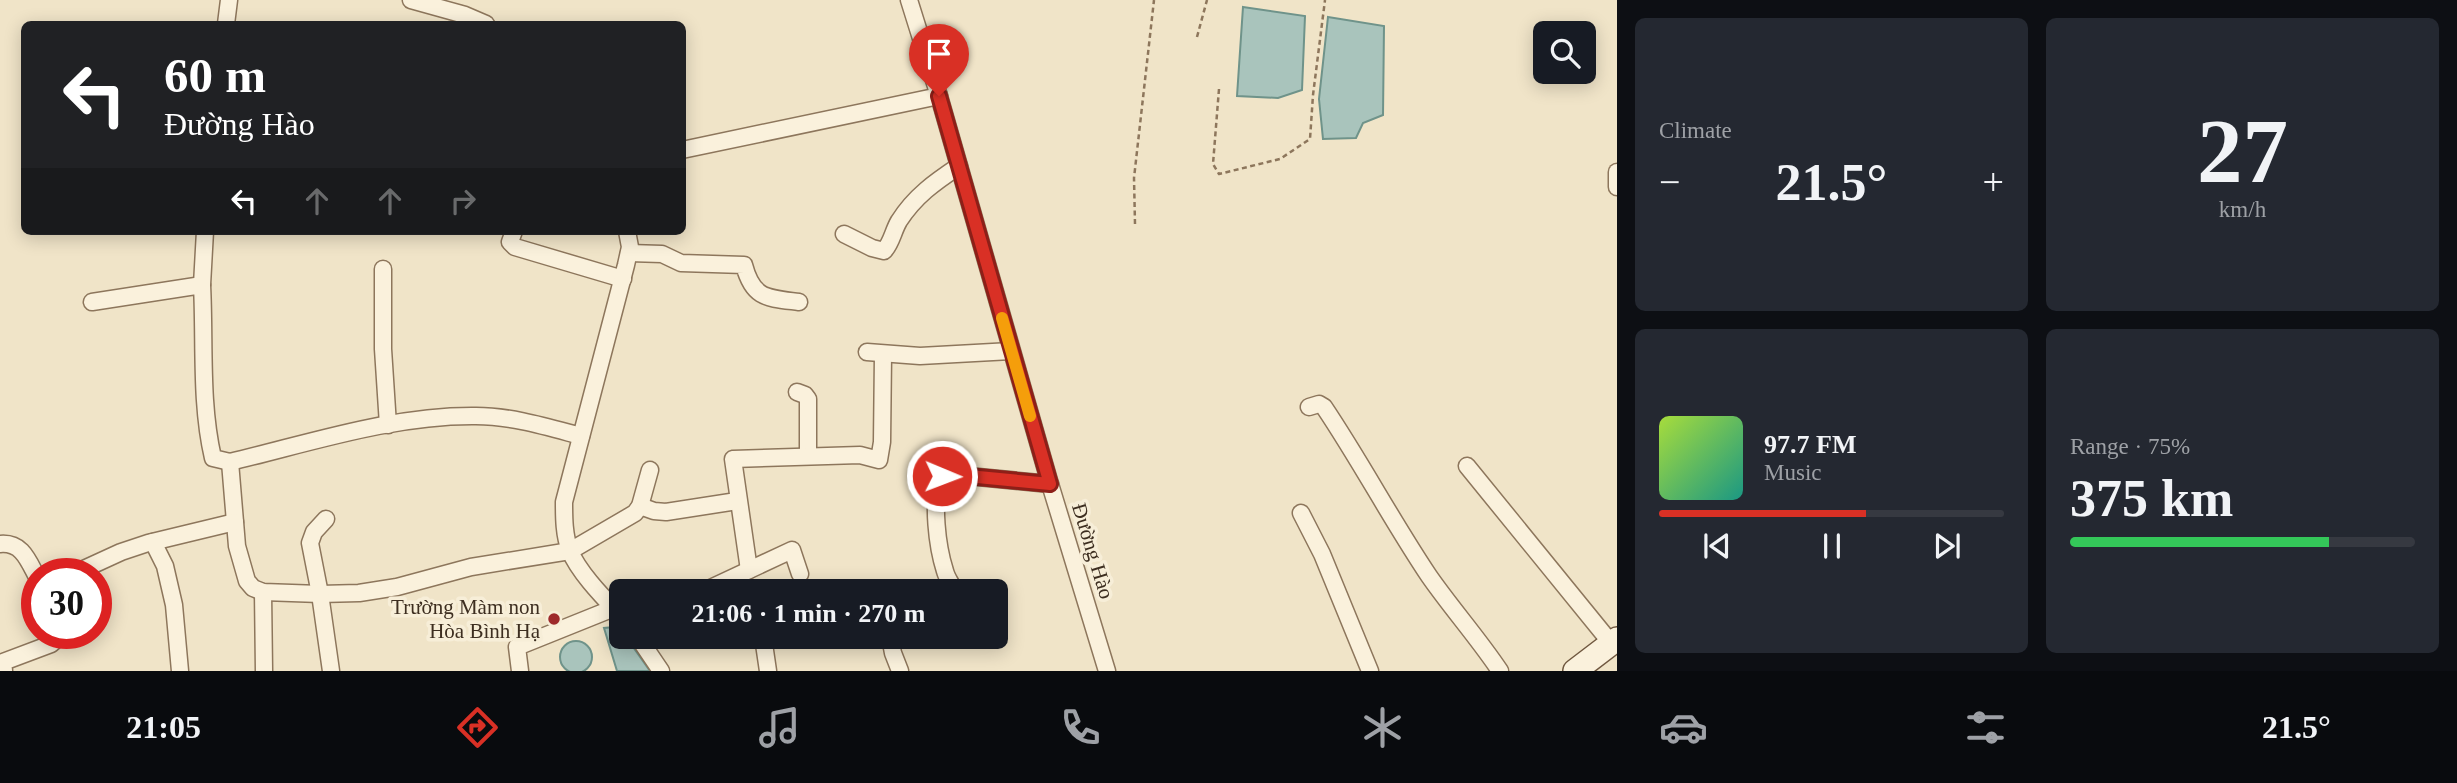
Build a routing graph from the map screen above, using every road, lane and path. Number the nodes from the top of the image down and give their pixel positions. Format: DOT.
graph roads {
  1 [pos="229,0"];
  2 [pos="411,0"];
  3 [pos="909,0"];
  4 [pos="1154,0"];
  5 [pos="1207,0"];
  6 [pos="1325,0"];
  7 [pos="226,21"];
  8 [pos="479,21"];
  9 [pos="1196,37"];
  10 [pos="1219,89"];
  11 [pos="939,96"];
  12 [pos="686,149"];
  13 [pos="959,166"];
  14 [pos="1617,172"];
  15 [pos="1617,187"];
  16 [pos="1135,224"];
  17 [pos="844,234"];
  18 [pos="205,235"];
  19 [pos="513,235"];
  20 [pos="627,235"];
  21 [pos="629,253"];
  22 [pos="383,269"];
  23 [pos="623,279"];
  24 [pos="202,285"];
  25 [pos="92,302"];
  26 [pos="799,302"];
  27 [pos="1011,351"];
  28 [pos="797,392"];
  29 [pos="1309,407"];
  30 [pos="388,425"];
  31 [pos="581,436"];
  32 [pos="808,456"];
  33 [pos="230,462"];
  34 [pos="1467,466"];
  35 [pos="650,470"];
  36 [pos="1050,484"];
  37 [pos="737,501"];
  38 [pos="640,506"];
  39 [pos="1301,513"];
  40 [pos="326,519"];
  41 [pos="235,522"];
  42 [pos="153,542"];
  43 [pos="0,544"];
  44 [pos="570,551"];
  45 [pos="27,558"];
  46 [pos="108,558"];
  47 [pos="749,570"];
  48 [pos="800,574"];
  49 [pos="730,579"];
  50 [pos="949,579"];
  51 [pos="263,592"];
  52 [pos="320,594"];
  53 [pos="609,601"];
  54 [pos="609,615"];
  55 [pos="1614,641"];
  56 [pos="38,649"];
  57 [pos="646,649"];
  58 [pos="765,649"];
  59 [pos="892,649"];
  60 [pos="4,671"];
  61 [pos="180,671"];
  62 [pos="264,671"];
  63 [pos="331,671"];
  64 [pos="520,671"];
  65 [pos="661,671"];
  66 [pos="768,671"];
  67 [pos="900,671"];
  68 [pos="1107,671"];
  69 [pos="1370,671"];
  70 [pos="1500,671"];
  71 [pos="1575,671"];
  1 -- 7 [label="street"];
  2 -- 8 [label="street"];
  3 -- 11 [label="street, Đường Hào"];
  4 -- 16 [label="path"];
  5 -- 9 [label="path"];
  6 -- 10 [label="path"];
  11 -- 12 [label="street"];
  11 -- 13 [label="street, Đường Hào"];
  13 -- 17 [label="street"];
  13 -- 27 [label="street, Đường Hào"];
  14 -- 15 [label="street"];
  18 -- 24 [label="street"];
  19 -- 23 [label="street"];
  20 -- 21 [label="street"];
  21 -- 23 [label="street"];
  21 -- 26 [label="street"];
  22 -- 30 [label="street"];
  23 -- 31 [label="street"];
  24 -- 25 [label="street"];
  24 -- 33 [label="street"];
  27 -- 32 [label="street"];
  27 -- 36 [label="street, Đường Hào"];
  28 -- 32 [label="street"];
  29 -- 70 [label="street"];
  30 -- 31 [label="street"];
  30 -- 33 [label="street"];
  31 -- 44 [label="street"];
  32 -- 37 [label="street"];
  33 -- 41 [label="street"];
  34 -- 55 [label="street"];
  35 -- 38 [label="street"];
  36 -- 50 [label="street"];
  36 -- 68 [label="street, Đường Hào"];
  37 -- 38 [label="street"];
  37 -- 47 [label="street"];
  38 -- 44 [label="street"];
  39 -- 69 [label="street"];
  40 -- 52 [label="street"];
  41 -- 42 [label="street"];
  41 -- 51 [label="street"];
  42 -- 46 [label="street"];
  42 -- 61 [label="street"];
  43 -- 45 [label="street"];
  44 -- 52 [label="street"];
  44 -- 53 [label="street"];
  47 -- 48 [label="street"];
  47 -- 49 [label="street"];
  51 -- 52 [label="street"];
  51 -- 62 [label="street"];
  52 -- 63 [label="street"];
  54 -- 64 [label="street"];
  55 -- 71 [label="main road"];
  56 -- 60 [label="street"];
  57 -- 65 [label="street"];
  58 -- 66 [label="street"];
  59 -- 67 [label="street"];
}
